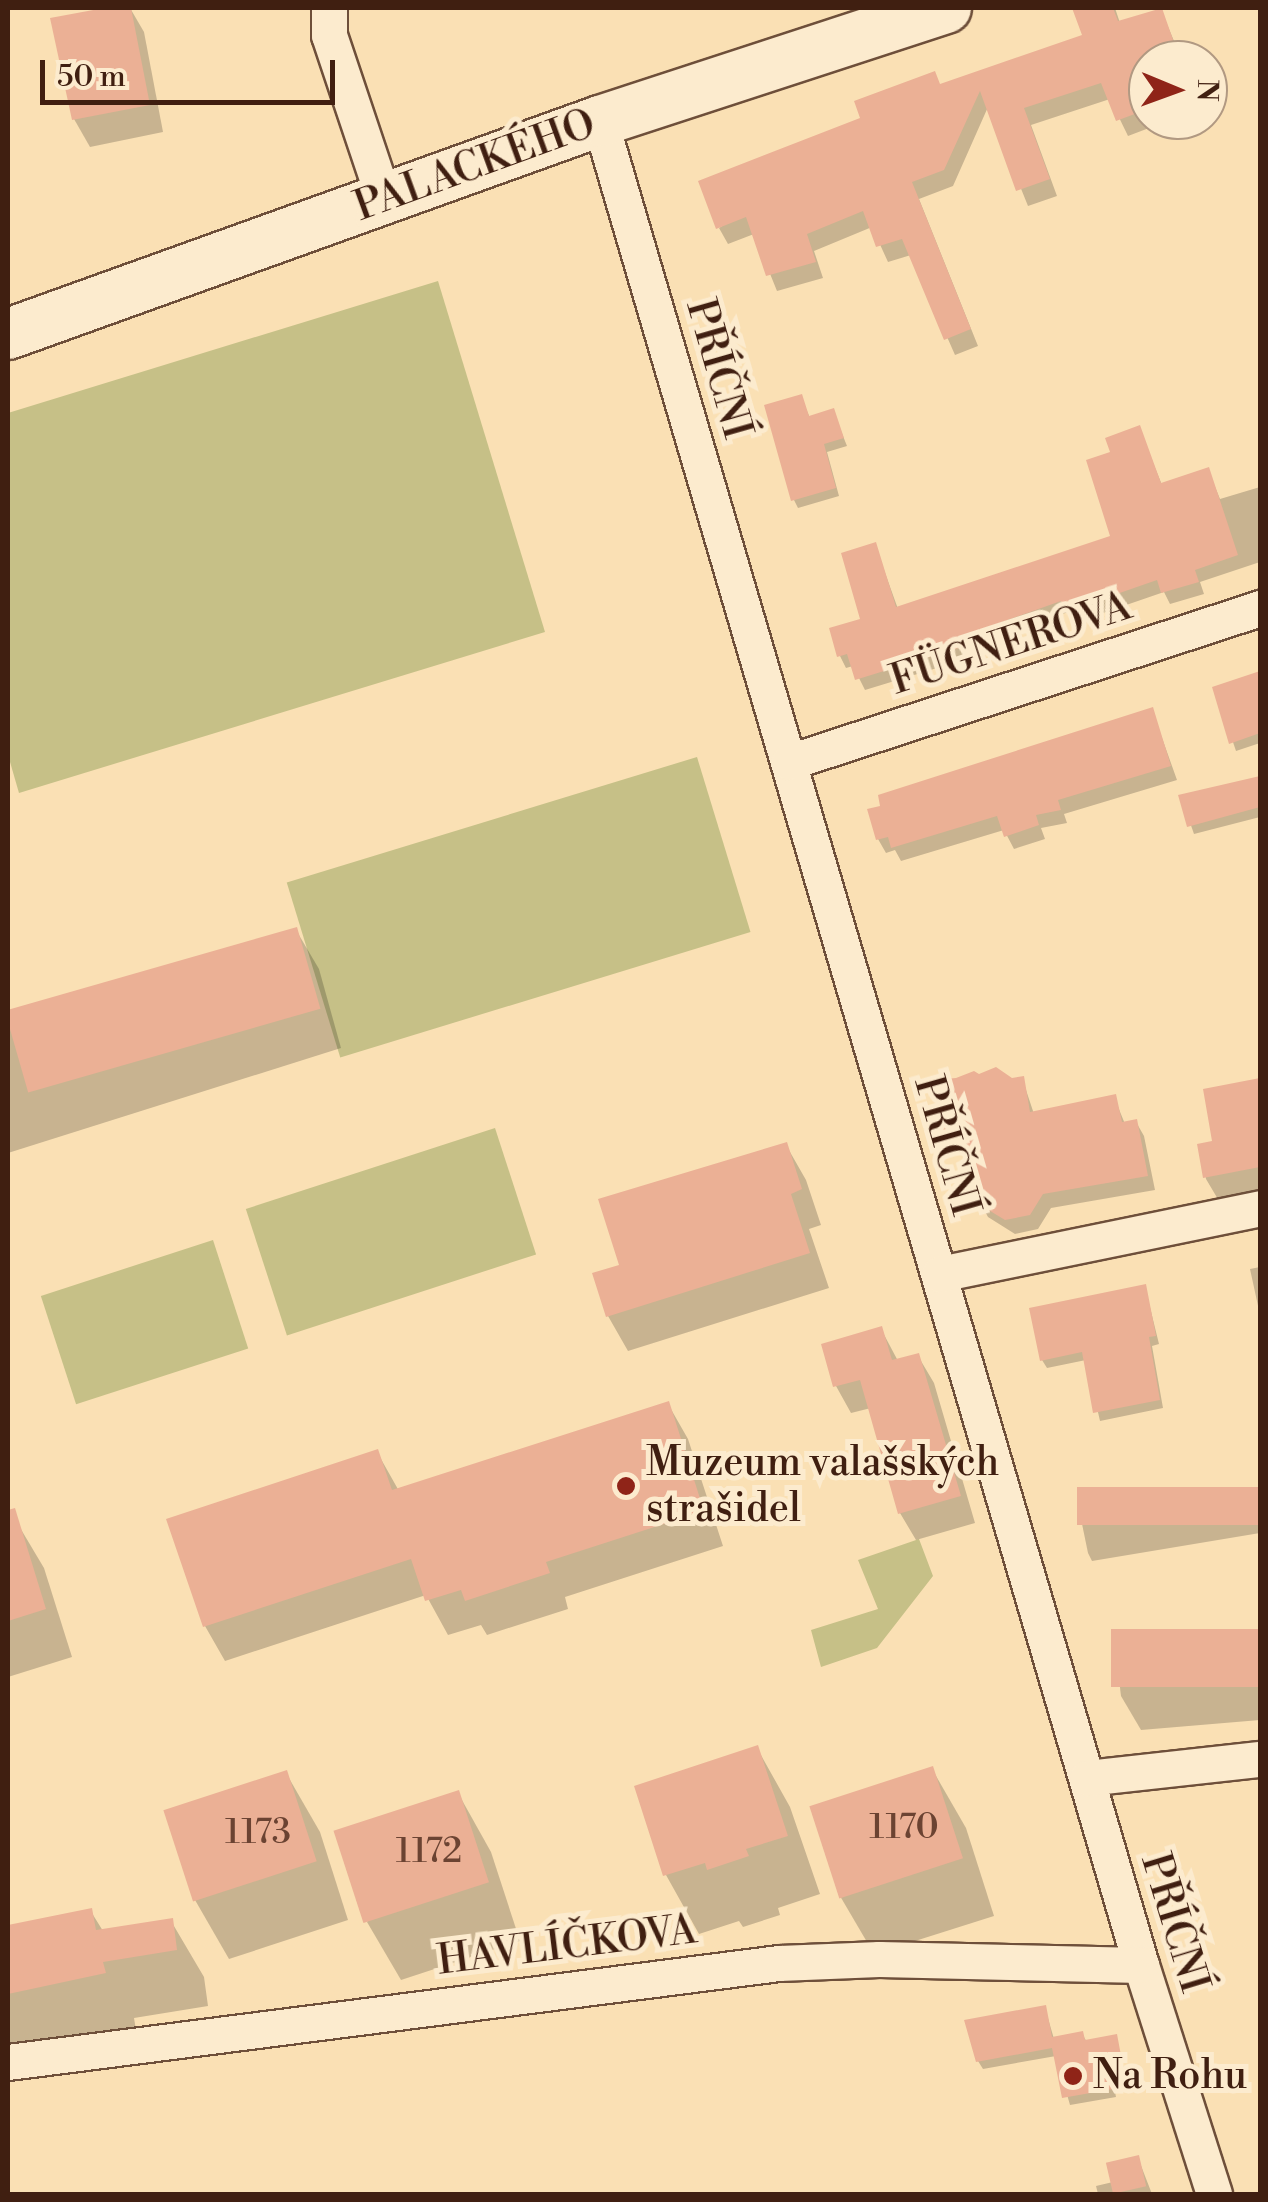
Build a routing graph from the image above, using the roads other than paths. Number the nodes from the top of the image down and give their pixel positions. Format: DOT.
graph roads {
  1 [pos="329,8"];
  2 [pos="946,8"];
  3 [pos="600,120"];
  4 [pos="384,199"];
  5 [pos="8,334"];
  6 [pos="1260,608"];
  7 [pos="789,762"];
  8 [pos="1260,1208"];
  9 [pos="939,1274"];
  10 [pos="1260,1759"];
  11 [pos="1086,1778"];
  12 [pos="1141,1965"];
  13 [pos="8,2062"];
  14 [pos="1214,2194"];
  1 -- 4 [label="street"];
  2 -- 3 [label="street, PALACKÉHO"];
  3 -- 4 [label="street, PALACKÉHO"];
  3 -- 7 [label="street, PŘÍČNÍ"];
  4 -- 5 [label="street, PALACKÉHO"];
  6 -- 7 [label="street, FÜGNEROVA"];
  7 -- 9 [label="street, PŘÍČNÍ"];
  8 -- 9 [label="street"];
  9 -- 11 [label="street, PŘÍČNÍ"];
  10 -- 11 [label="street"];
  11 -- 12 [label="street, PŘÍČNÍ"];
  12 -- 13 [label="street, HAVLÍČKOVA"];
  12 -- 14 [label="street, PŘÍČNÍ"];
}
